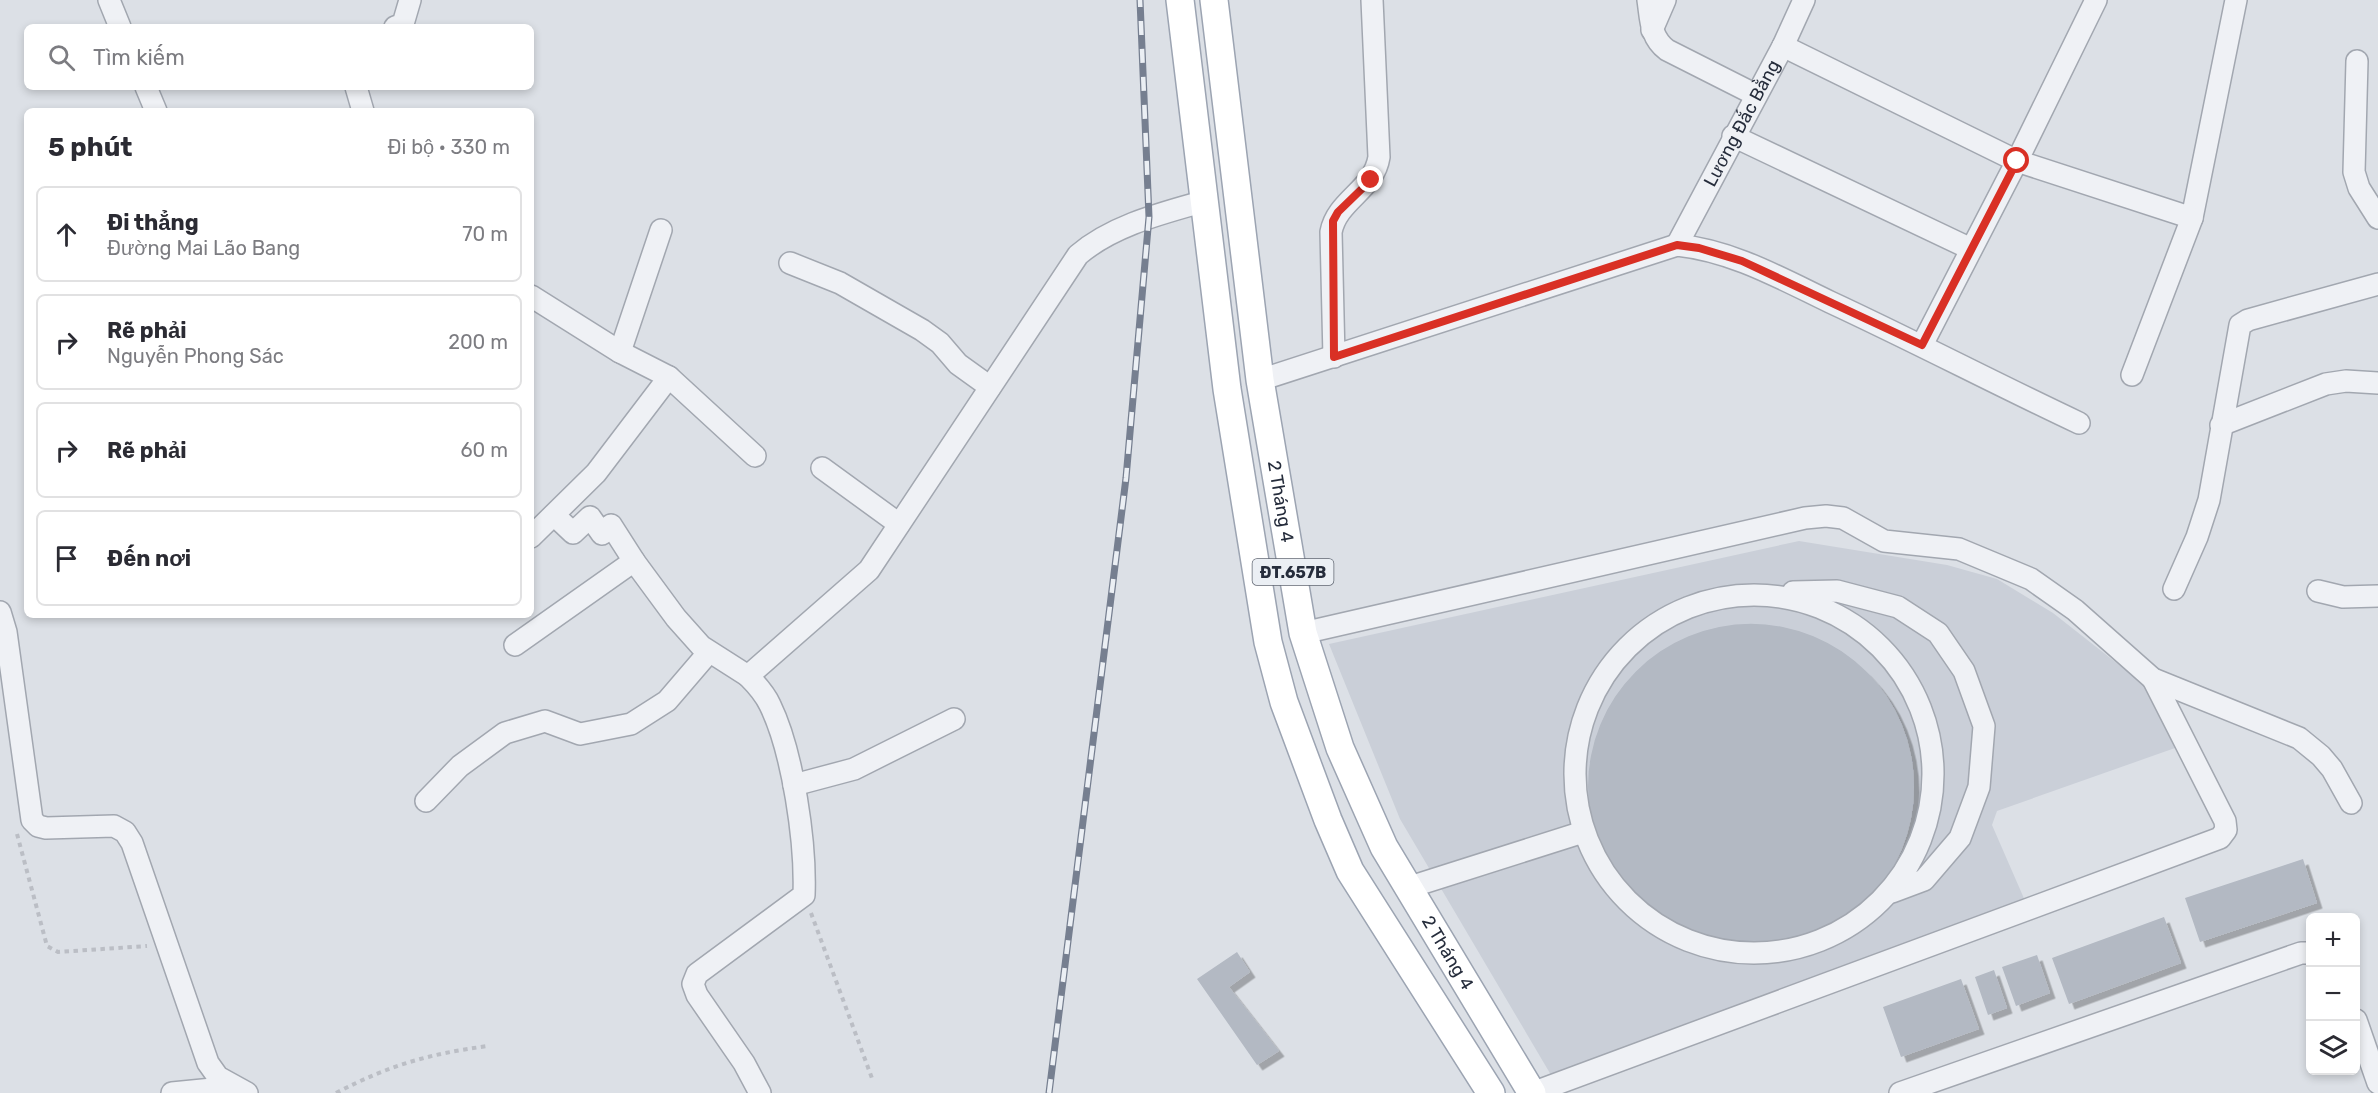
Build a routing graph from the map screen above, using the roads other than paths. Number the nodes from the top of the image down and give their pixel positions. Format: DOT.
graph roads {
  1 [pos="109,0"];
  2 [pos="410,0"];
  3 [pos="1180,0"];
  4 [pos="1214,0"];
  5 [pos="1372,0"];
  6 [pos="1648,0"];
  7 [pos="1665,0"];
  8 [pos="1804,0"];
  9 [pos="2096,0"];
  10 [pos="2236,0"];
  11 [pos="119,24"];
  12 [pos="403,24"];
  13 [pos="1652,30"];
  14 [pos="1783,46"];
  15 [pos="2358,61"];
  16 [pos="147,90"];
  17 [pos="357,90"];
  18 [pos="1756,95"];
  19 [pos="155,108"];
  20 [pos="362,108"];
  21 [pos="1733,136"];
  22 [pos="2017,161"];
  23 [pos="1205,201"];
  24 [pos="2192,218"];
  25 [pos="2378,218"];
  26 [pos="661,230"];
  27 [pos="1677,245"];
  28 [pos="1971,249"];
  29 [pos="789,263"];
  30 [pos="2378,284"];
  31 [pos="534,298"];
  32 [pos="1922,345"];
  33 [pos="620,352"];
  34 [pos="1334,357"];
  35 [pos="2132,375"];
  36 [pos="669,376"];
  37 [pos="1260,380"];
  38 [pos="2378,383"];
  39 [pos="990,387"];
  40 [pos="1227,389"];
  41 [pos="2079,423"];
  42 [pos="2221,425"];
  43 [pos="755,456"];
  44 [pos="822,468"];
  45 [pos="554,515"];
  46 [pos="899,524"];
  47 [pos="534,534"];
  48 [pos="634,561"];
  49 [pos="2174,589"];
  50 [pos="2318,591"];
  51 [pos="1741,594"];
  52 [pos="2378,596"];
  53 [pos="0,612"];
  54 [pos="1304,633"];
  55 [pos="1268,642"];
  56 [pos="515,645"];
  57 [pos="709,652"];
  58 [pos="748,676"];
  59 [pos="2153,678"];
  60 [pos="954,720"];
  61 [pos="794,785"];
  62 [pos="426,801"];
  63 [pos="2351,804"];
  64 [pos="1580,833"];
  65 [pos="1407,888"];
  66 [pos="1892,892"];
  67 [pos="1370,905"];
  68 [pos="2306,953"];
  69 [pos="2355,1021"];
  70 [pos="2378,1083"];
  71 [pos="240,1090"];
  72 [pos="1903,1092"];
  73 [pos="172,1093"];
  74 [pos="760,1093"];
  75 [pos="1491,1093"];
  76 [pos="1532,1093"];
  1 -- 11 [label="street"];
  2 -- 12 [label="street"];
  3 -- 23 [label="main road, 2 Tháng 4 / ĐT.657B"];
  4 -- 37 [label="main road, 2 Tháng 4 / ĐT.657B"];
  5 -- 34 [label="street"];
  6 -- 13 [label="street"];
  7 -- 13 [label="street"];
  8 -- 14 [label="street, Lương Đắc Bằng"];
  9 -- 22 [label="street"];
  10 -- 24 [label="street"];
  13 -- 18 [label="street"];
  14 -- 18 [label="street, Lương Đắc Bằng"];
  14 -- 22 [label="street"];
  15 -- 25 [label="street"];
  16 -- 19 [label="street"];
  17 -- 20 [label="street"];
  18 -- 21 [label="street, Lương Đắc Bằng"];
  21 -- 27 [label="street, Lương Đắc Bằng"];
  21 -- 28 [label="street"];
  22 -- 24 [label="street"];
  22 -- 28 [label="street"];
  23 -- 39 [label="street"];
  23 -- 40 [label="main road, 2 Tháng 4 / ĐT.657B"];
  24 -- 35 [label="street"];
  26 -- 33 [label="street"];
  27 -- 32 [label="street"];
  27 -- 34 [label="street"];
  28 -- 32 [label="street"];
  29 -- 39 [label="street"];
  30 -- 42 [label="street"];
  31 -- 33 [label="street"];
  32 -- 41 [label="street"];
  33 -- 36 [label="street"];
  34 -- 37 [label="street"];
  36 -- 43 [label="street"];
  36 -- 45 [label="street"];
  37 -- 40 [label="main road"];
  37 -- 54 [label="main road, 2 Tháng 4 / ĐT.657B"];
  38 -- 42 [label="street"];
  39 -- 46 [label="street"];
  40 -- 55 [label="main road, 2 Tháng 4 / ĐT.657B"];
  42 -- 49 [label="street"];
  44 -- 46 [label="street"];
  45 -- 47 [label="street"];
  45 -- 48 [label="street"];
  46 -- 58 [label="street"];
  48 -- 56 [label="street"];
  48 -- 57 [label="street"];
  50 -- 52 [label="street"];
  51 -- 64 [label="street"];
  51 -- 66 [label="street"];
  51 -- 66 [label="street"];
  53 -- 71 [label="street"];
  54 -- 55 [label="main road"];
  54 -- 59 [label="street"];
  54 -- 65 [label="main road, 2 Tháng 4 / ĐT.657B"];
  55 -- 67 [label="main road, 2 Tháng 4 / ĐT.657B"];
  57 -- 58 [label="street"];
  57 -- 62 [label="street"];
  58 -- 61 [label="street"];
  59 -- 63 [label="street"];
  59 -- 76 [label="street"];
  60 -- 61 [label="street"];
  61 -- 74 [label="street"];
  64 -- 65 [label="street"];
  64 -- 66 [label="street"];
  65 -- 67 [label="main road"];
  65 -- 76 [label="main road, 2 Tháng 4 / ĐT.657B"];
  67 -- 75 [label="main road, 2 Tháng 4 / ĐT.657B"];
  68 -- 72 [label="street"];
  69 -- 70 [label="street"];
  71 -- 73 [label="street"];
}
